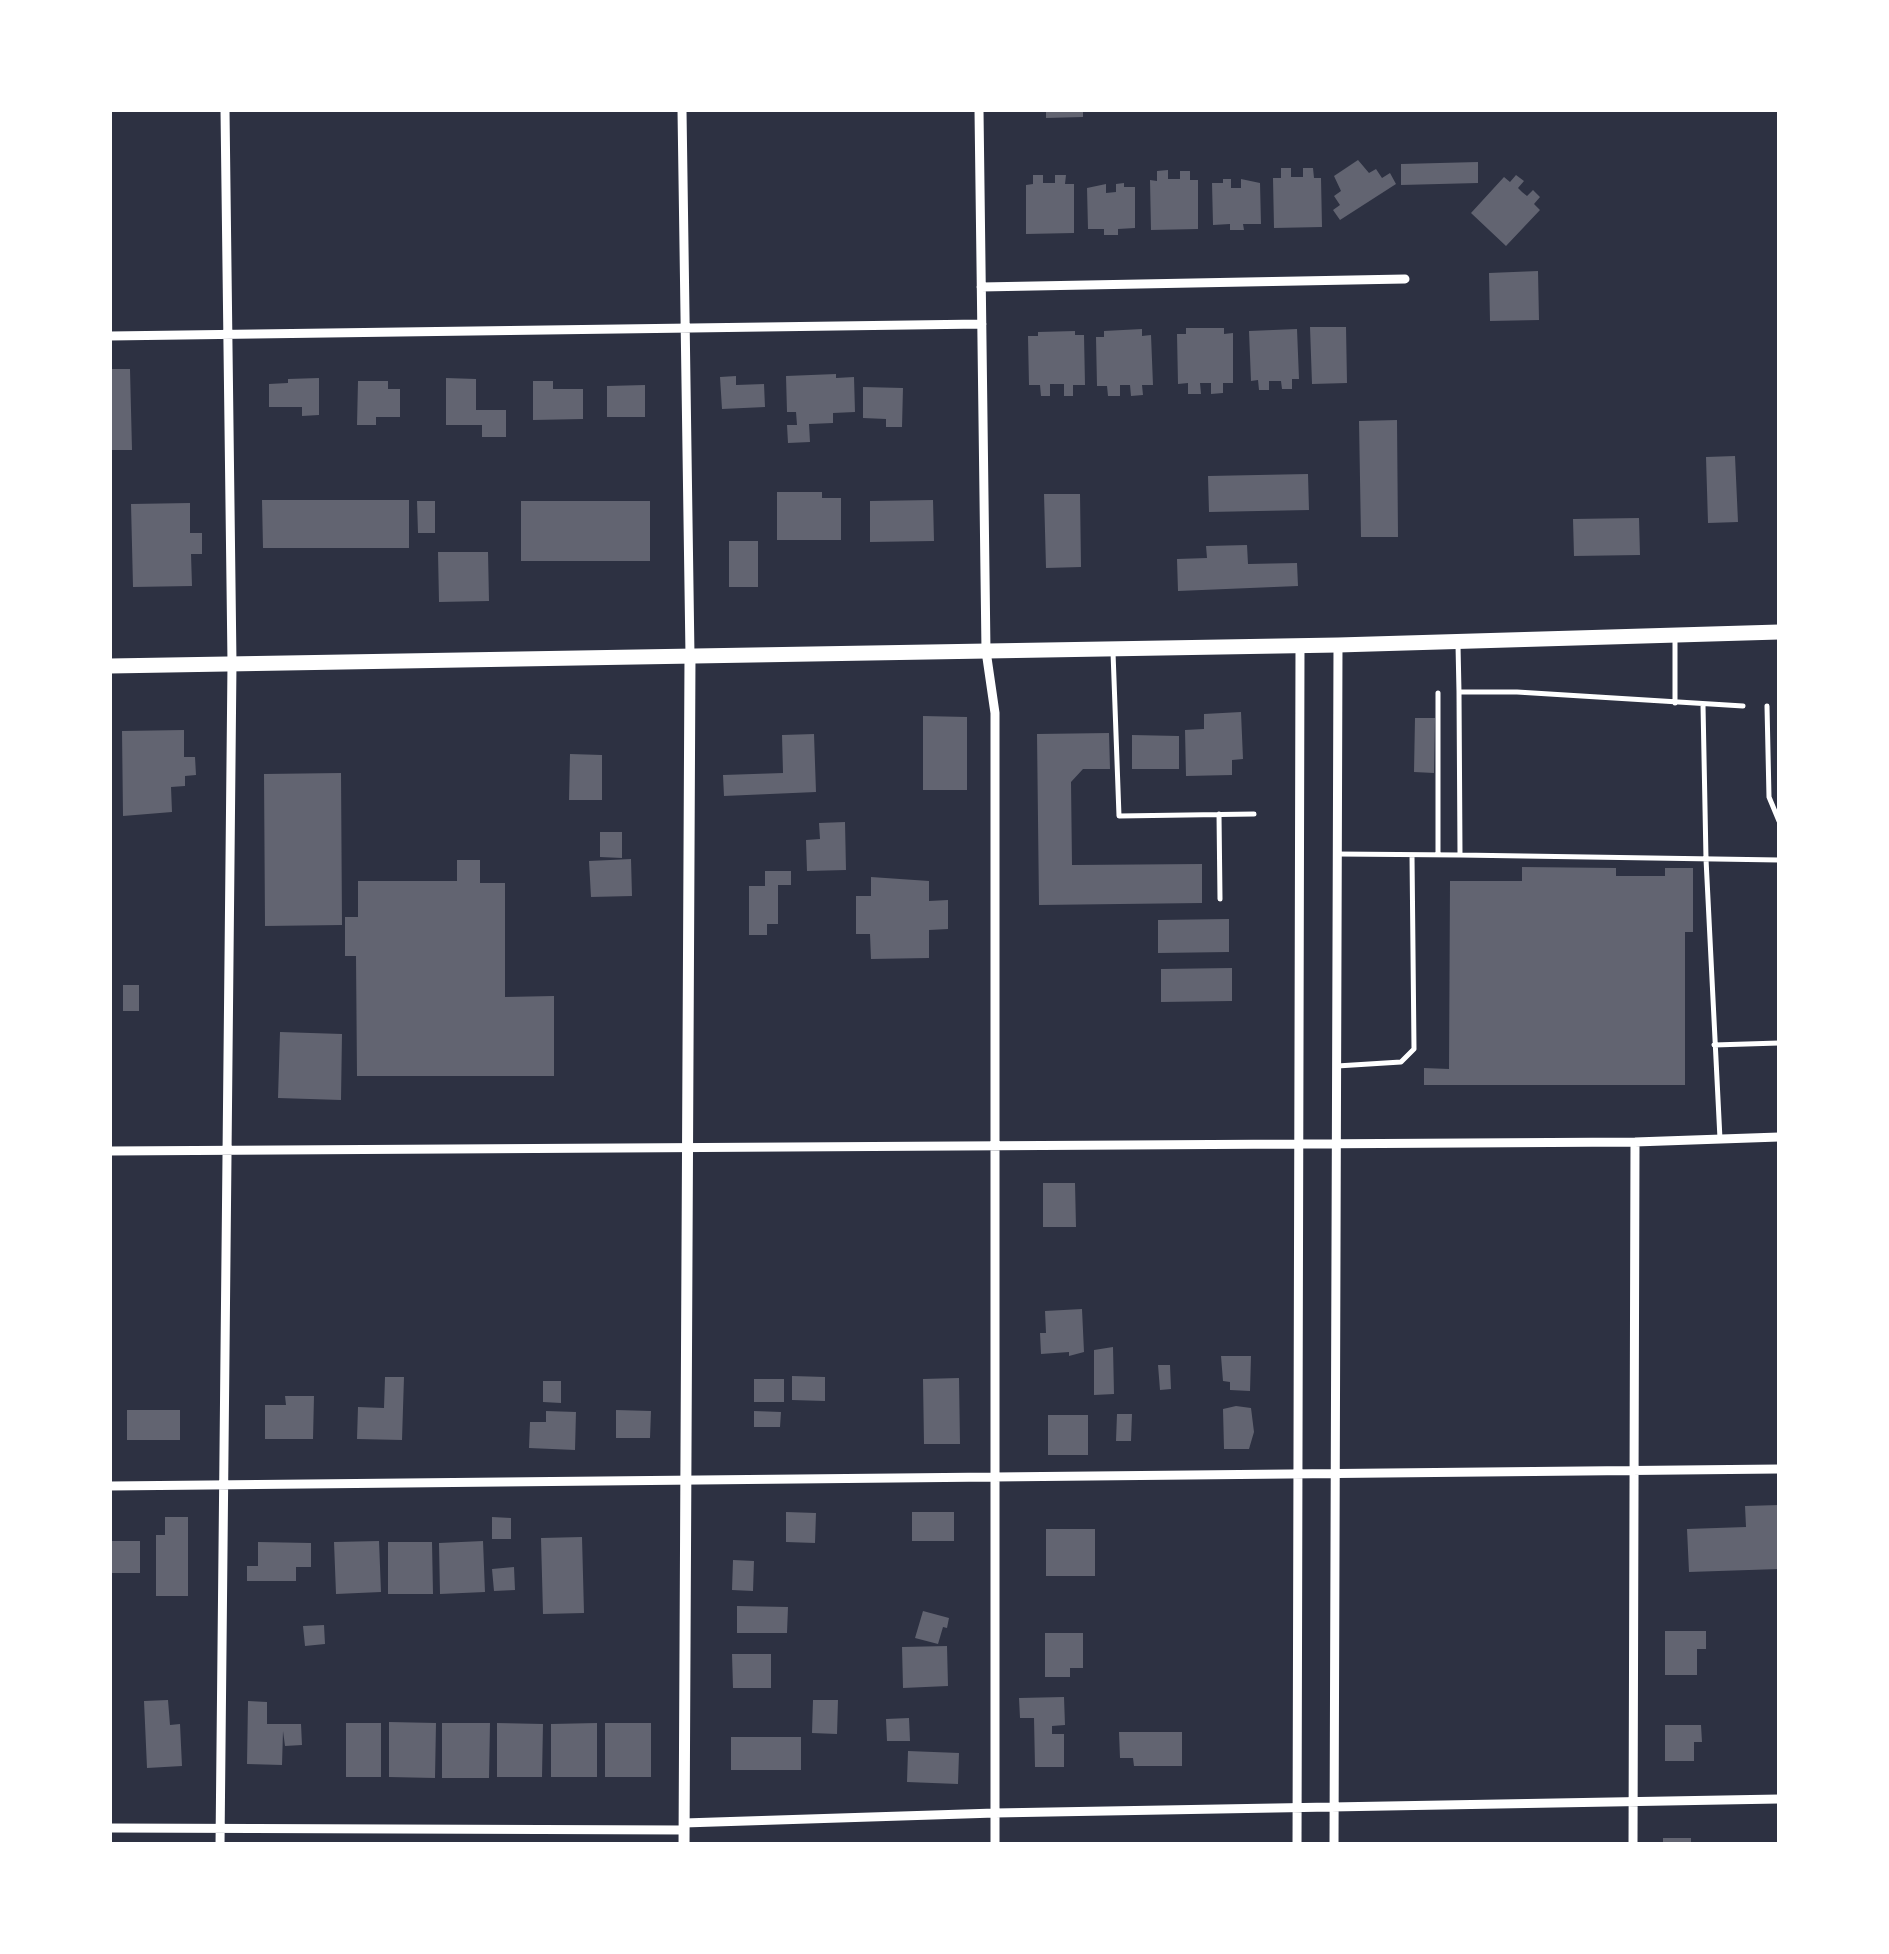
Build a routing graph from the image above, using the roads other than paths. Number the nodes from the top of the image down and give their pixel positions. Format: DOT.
graph roads {
  1 [pos="225,110"];
  2 [pos="682,110"];
  3 [pos="979,110"];
  4 [pos="1405,279"];
  5 [pos="981,287"];
  6 [pos="982,324"];
  7 [pos="685,328"];
  8 [pos="228,334"];
  9 [pos="110,336"];
  10 [pos="1779,632"];
  11 [pos="1674,634"];
  12 [pos="1458,640"];
  13 [pos="1338,645"];
  14 [pos="1300,646"];
  15 [pos="1113,649"];
  16 [pos="986,650"];
  17 [pos="690,656"];
  18 [pos="232,664"];
  19 [pos="110,666"];
  20 [pos="1438,692"];
  21 [pos="1459,692"];
  22 [pos="1676,703"];
  23 [pos="1703,704"];
  24 [pos="1743,706"];
  25 [pos="1768,706"];
  26 [pos="1219,814"];
  27 [pos="1254,814"];
  28 [pos="1778,821"];
  29 [pos="1337,854"];
  30 [pos="1412,855"];
  31 [pos="1438,855"];
  32 [pos="1460,855"];
  33 [pos="1706,859"];
  34 [pos="1779,860"];
  35 [pos="1220,899"];
  36 [pos="1779,1042"];
  37 [pos="1714,1044"];
  38 [pos="1335,1066"];
  39 [pos="1779,1137"];
  40 [pos="1720,1139"];
  41 [pos="1635,1142"];
  42 [pos="1298,1144"];
  43 [pos="1334,1144"];
  44 [pos="995,1146"];
  45 [pos="687,1148"];
  46 [pos="227,1150"];
  47 [pos="110,1151"];
  48 [pos="1779,1468"];
  49 [pos="1635,1470"];
  50 [pos="1336,1473"];
  51 [pos="1300,1474"];
  52 [pos="996,1477"];
  53 [pos="686,1480"];
  54 [pos="224,1485"];
  55 [pos="110,1486"];
  56 [pos="1779,1800"];
  57 [pos="1633,1804"];
  58 [pos="1298,1809"];
  59 [pos="1334,1809"];
  60 [pos="995,1813"];
  61 [pos="110,1828"];
  62 [pos="220,1828"];
  63 [pos="684,1832"];
  64 [pos="220,1844"];
  65 [pos="995,1844"];
  66 [pos="1298,1844"];
  67 [pos="1334,1844"];
  68 [pos="1633,1844"];
  1 -- 8 [label="street"];
  2 -- 7 [label="street"];
  3 -- 5 [label="street"];
  4 -- 5 [label="street"];
  5 -- 6 [label="street"];
  6 -- 7 [label="street"];
  6 -- 16 [label="street"];
  7 -- 8 [label="street"];
  7 -- 17 [label="street"];
  8 -- 9 [label="street"];
  8 -- 18 [label="street"];
  10 -- 11 [label="main road"];
  11 -- 12 [label="main road"];
  11 -- 22 [label="lane"];
  12 -- 13 [label="main road"];
  12 -- 21 [label="lane"];
  13 -- 14 [label="main road"];
  13 -- 29 [label="street"];
  14 -- 15 [label="main road"];
  14 -- 42 [label="street"];
  15 -- 16 [label="main road"];
  15 -- 26 [label="lane"];
  16 -- 17 [label="main road"];
  16 -- 44 [label="street"];
  17 -- 18 [label="main road"];
  17 -- 45 [label="street"];
  18 -- 19 [label="main road"];
  18 -- 46 [label="street"];
  20 -- 31 [label="lane"];
  21 -- 22 [label="lane"];
  21 -- 32 [label="lane"];
  22 -- 23 [label="lane"];
  23 -- 24 [label="lane"];
  23 -- 33 [label="lane"];
  25 -- 28 [label="lane"];
  26 -- 27 [label="lane"];
  26 -- 35 [label="lane"];
  29 -- 30 [label="lane"];
  29 -- 38 [label="street"];
  30 -- 31 [label="lane"];
  30 -- 38 [label="lane"];
  31 -- 32 [label="lane"];
  32 -- 33 [label="lane"];
  33 -- 34 [label="lane"];
  33 -- 37 [label="lane"];
  36 -- 37 [label="lane"];
  37 -- 40 [label="lane"];
  38 -- 43 [label="street"];
  39 -- 40 [label="street"];
  40 -- 41 [label="street"];
  41 -- 43 [label="street"];
  41 -- 49 [label="street"];
  42 -- 43 [label="street"];
  42 -- 44 [label="street"];
  42 -- 51 [label="street"];
  43 -- 50 [label="street"];
  44 -- 45 [label="street"];
  44 -- 52 [label="street"];
  45 -- 46 [label="street"];
  45 -- 53 [label="street"];
  46 -- 47 [label="street"];
  46 -- 54 [label="street"];
  48 -- 49 [label="street"];
  49 -- 50 [label="street"];
  49 -- 57 [label="street"];
  50 -- 51 [label="street"];
  50 -- 59 [label="street"];
  51 -- 52 [label="street"];
  51 -- 58 [label="street"];
  52 -- 53 [label="street"];
  52 -- 60 [label="street"];
  53 -- 54 [label="street"];
  53 -- 63 [label="street"];
  54 -- 55 [label="street"];
  54 -- 62 [label="street"];
  56 -- 57 [label="street"];
  57 -- 59 [label="street"];
  57 -- 68 [label="street"];
  58 -- 59 [label="street"];
  58 -- 60 [label="street"];
  58 -- 66 [label="street"];
  59 -- 67 [label="street"];
  60 -- 63 [label="street"];
  60 -- 65 [label="street"];
  61 -- 62 [label="street"];
  62 -- 63 [label="street"];
  62 -- 64 [label="street"];
}
